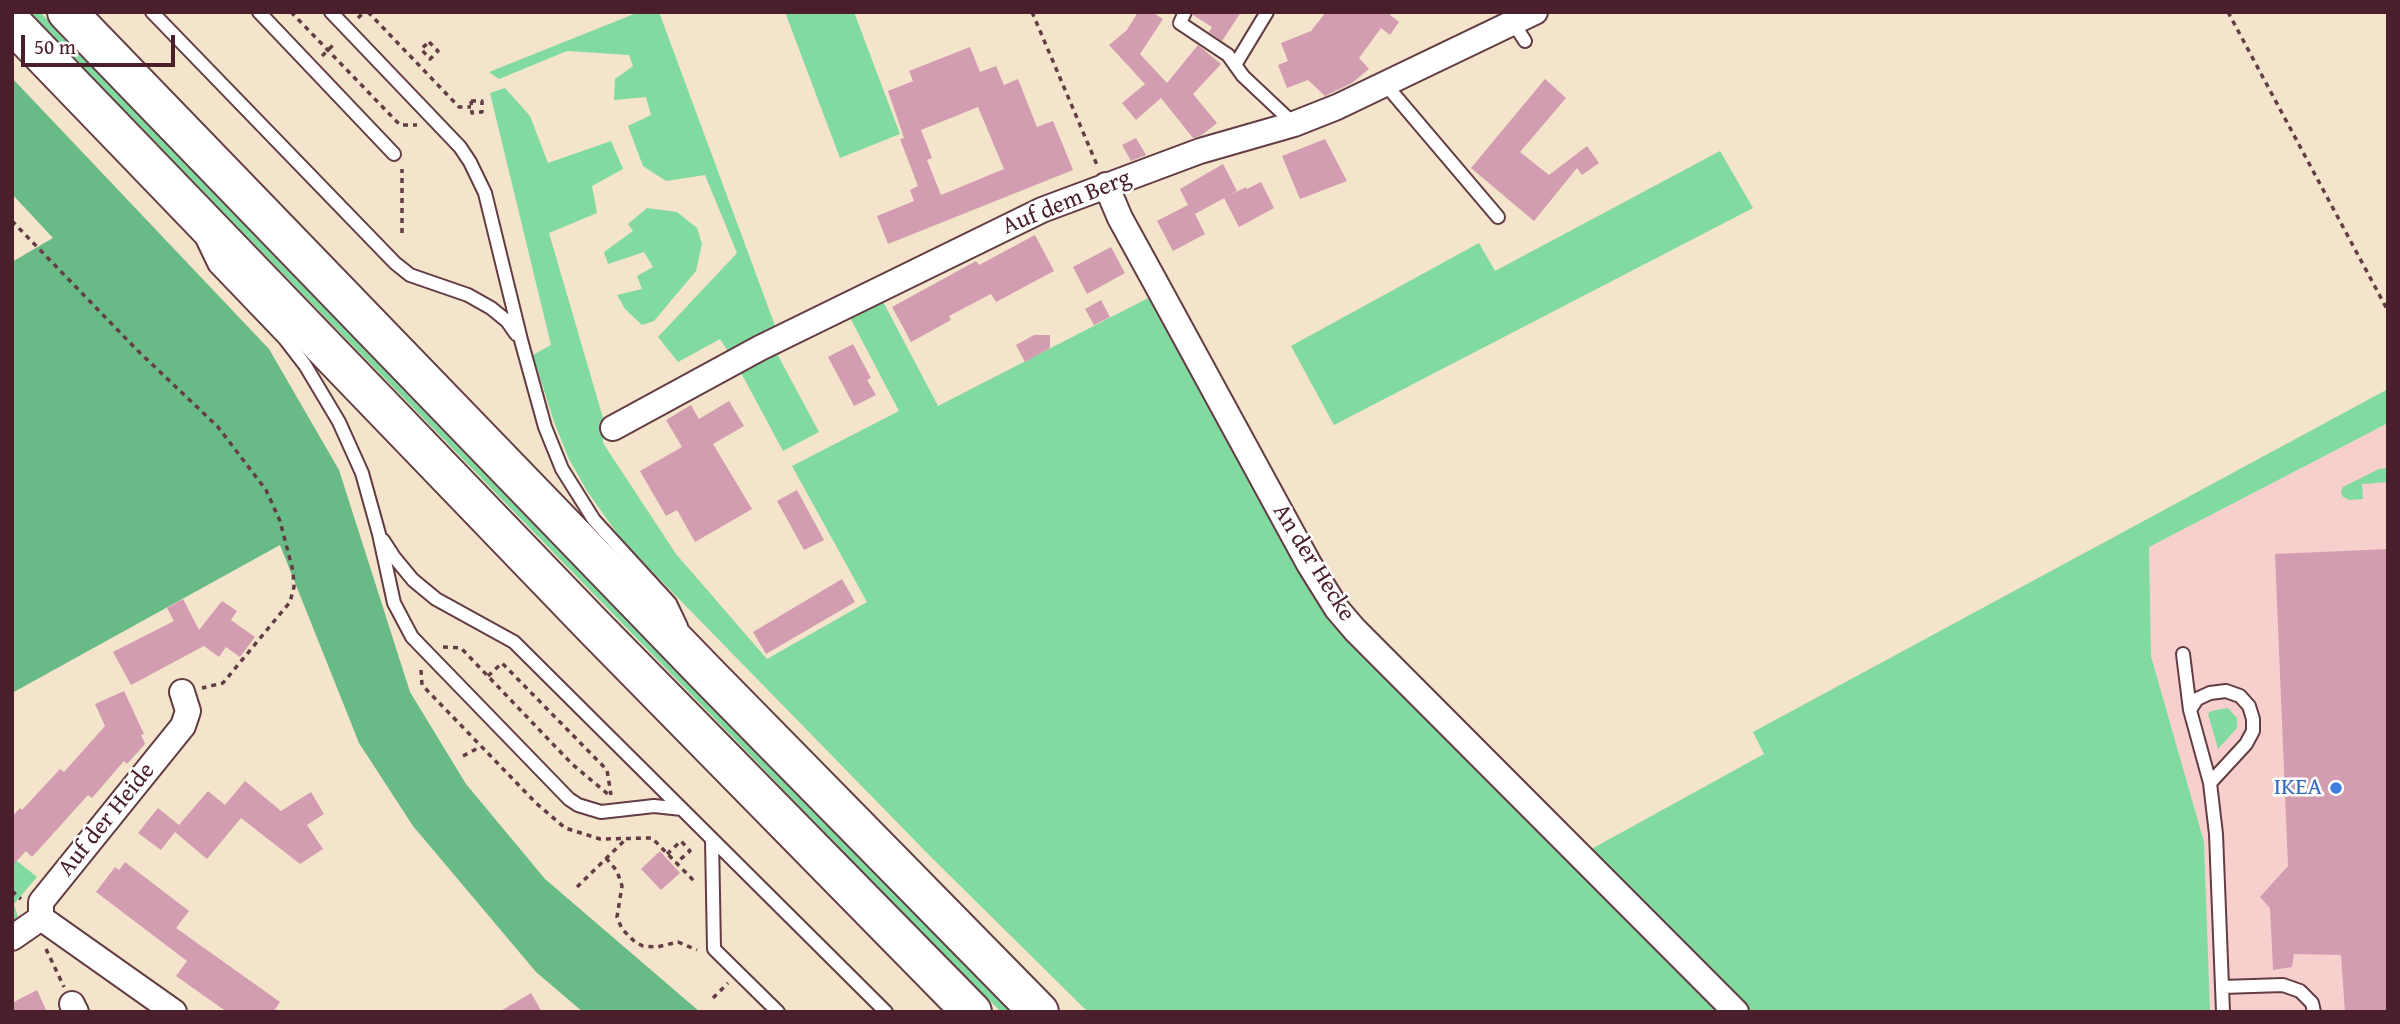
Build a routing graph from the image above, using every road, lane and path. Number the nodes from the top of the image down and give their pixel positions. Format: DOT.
graph roads {
  1 [pos="67,12"];
  2 [pos="152,12"];
  3 [pos="259,12"];
  4 [pos="292,12"];
  5 [pos="331,12"];
  6 [pos="368,12"];
  7 [pos="1032,12"];
  8 [pos="1185,12"];
  9 [pos="1267,12"];
  10 [pos="2228,12"];
  11 [pos="12,23"];
  12 [pos="1524,26"];
  13 [pos="426,54"];
  14 [pos="417,63"];
  15 [pos="1235,65"];
  16 [pos="1386,85"];
  17 [pos="471,107"];
  18 [pos="1294,124"];
  19 [pos="423,125"];
  20 [pos="394,154"];
  21 [pos="1106,185"];
  22 [pos="183,200"];
  23 [pos="1498,216"];
  24 [pos="12,221"];
  25 [pos="2388,311"];
  26 [pos="520,340"];
  27 [pos="613,428"];
  28 [pos="379,534"];
  29 [pos="426,652"];
  30 [pos="2183,654"];
  31 [pos="706,673"];
  32 [pos="488,676"];
  33 [pos="183,692"];
  34 [pos="2190,710"];
  35 [pos="480,747"];
  36 [pos="463,755"];
  37 [pos="2210,783"];
  38 [pos="612,797"];
  39 [pos="682,810"];
  40 [pos="614,812"];
  41 [pos="626,839"];
  42 [pos="712,839"];
  43 [pos="667,853"];
  44 [pos="606,858"];
  45 [pos="676,863"];
  46 [pos="577,887"];
  47 [pos="703,891"];
  48 [pos="41,918"];
  49 [pos="12,938"];
  50 [pos="704,956"];
  51 [pos="2222,987"];
  52 [pos="737,989"];
  53 [pos="713,998"];
  54 [pos="74,1008"];
  55 [pos="174,1012"];
  56 [pos="778,1012"];
  57 [pos="886,1012"];
  58 [pos="972,1012"];
  59 [pos="1039,1012"];
  60 [pos="1736,1012"];
  61 [pos="2223,1012"];
  62 [pos="2314,1012"];
  1 -- 31 [label="highway"];
  2 -- 26 [label="lane"];
  3 -- 20 [label="lane"];
  4 -- 19 [label="path"];
  5 -- 26 [label="lane"];
  6 -- 14 [label="path"];
  7 -- 21 [label="path"];
  8 -- 15 [label="lane"];
  9 -- 15 [label="lane"];
  10 -- 25 [label="path"];
  11 -- 22 [label="highway"];
  12 -- 16 [label="street, Auf dem Berg"];
  13 -- 13 [label="path"];
  13 -- 14 [label="path"];
  14 -- 17 [label="path"];
  15 -- 18 [label="lane"];
  16 -- 18 [label="street, Auf dem Berg"];
  16 -- 23 [label="lane"];
  17 -- 17 [label="path"];
  18 -- 21 [label="street, Auf dem Berg"];
  21 -- 27 [label="street, Auf dem Berg"];
  21 -- 60 [label="street, An der Hecke"];
  22 -- 28 [label="lane"];
  22 -- 58 [label="highway"];
  24 -- 33 [label="path"];
  26 -- 31 [label="lane"];
  28 -- 29 [label="lane"];
  28 -- 39 [label="lane"];
  29 -- 32 [label="path"];
  29 -- 35 [label="path"];
  29 -- 40 [label="lane"];
  30 -- 34 [label="lane"];
  31 -- 59 [label="highway"];
  32 -- 38 [label="path"];
  32 -- 38 [label="path"];
  33 -- 48 [label="street, Auf der Heide"];
  34 -- 37 [label="lane"];
  34 -- 37 [label="lane"];
  35 -- 36 [label="path"];
  35 -- 41 [label="path"];
  37 -- 51 [label="lane"];
  38 -- 40 [label="path"];
  39 -- 40 [label="lane"];
  39 -- 42 [label="lane"];
  41 -- 43 [label="path"];
  41 -- 44 [label="path"];
  42 -- 56 [label="lane"];
  42 -- 57 [label="lane"];
  43 -- 45 [label="path"];
  43 -- 45 [label="path"];
  44 -- 46 [label="path"];
  44 -- 50 [label="path"];
  45 -- 47 [label="path"];
  48 -- 49 [label="street"];
  48 -- 54 [label="path"];
  48 -- 55 [label="street"];
  51 -- 61 [label="lane"];
  51 -- 62 [label="lane"];
  52 -- 53 [label="path"];
}
